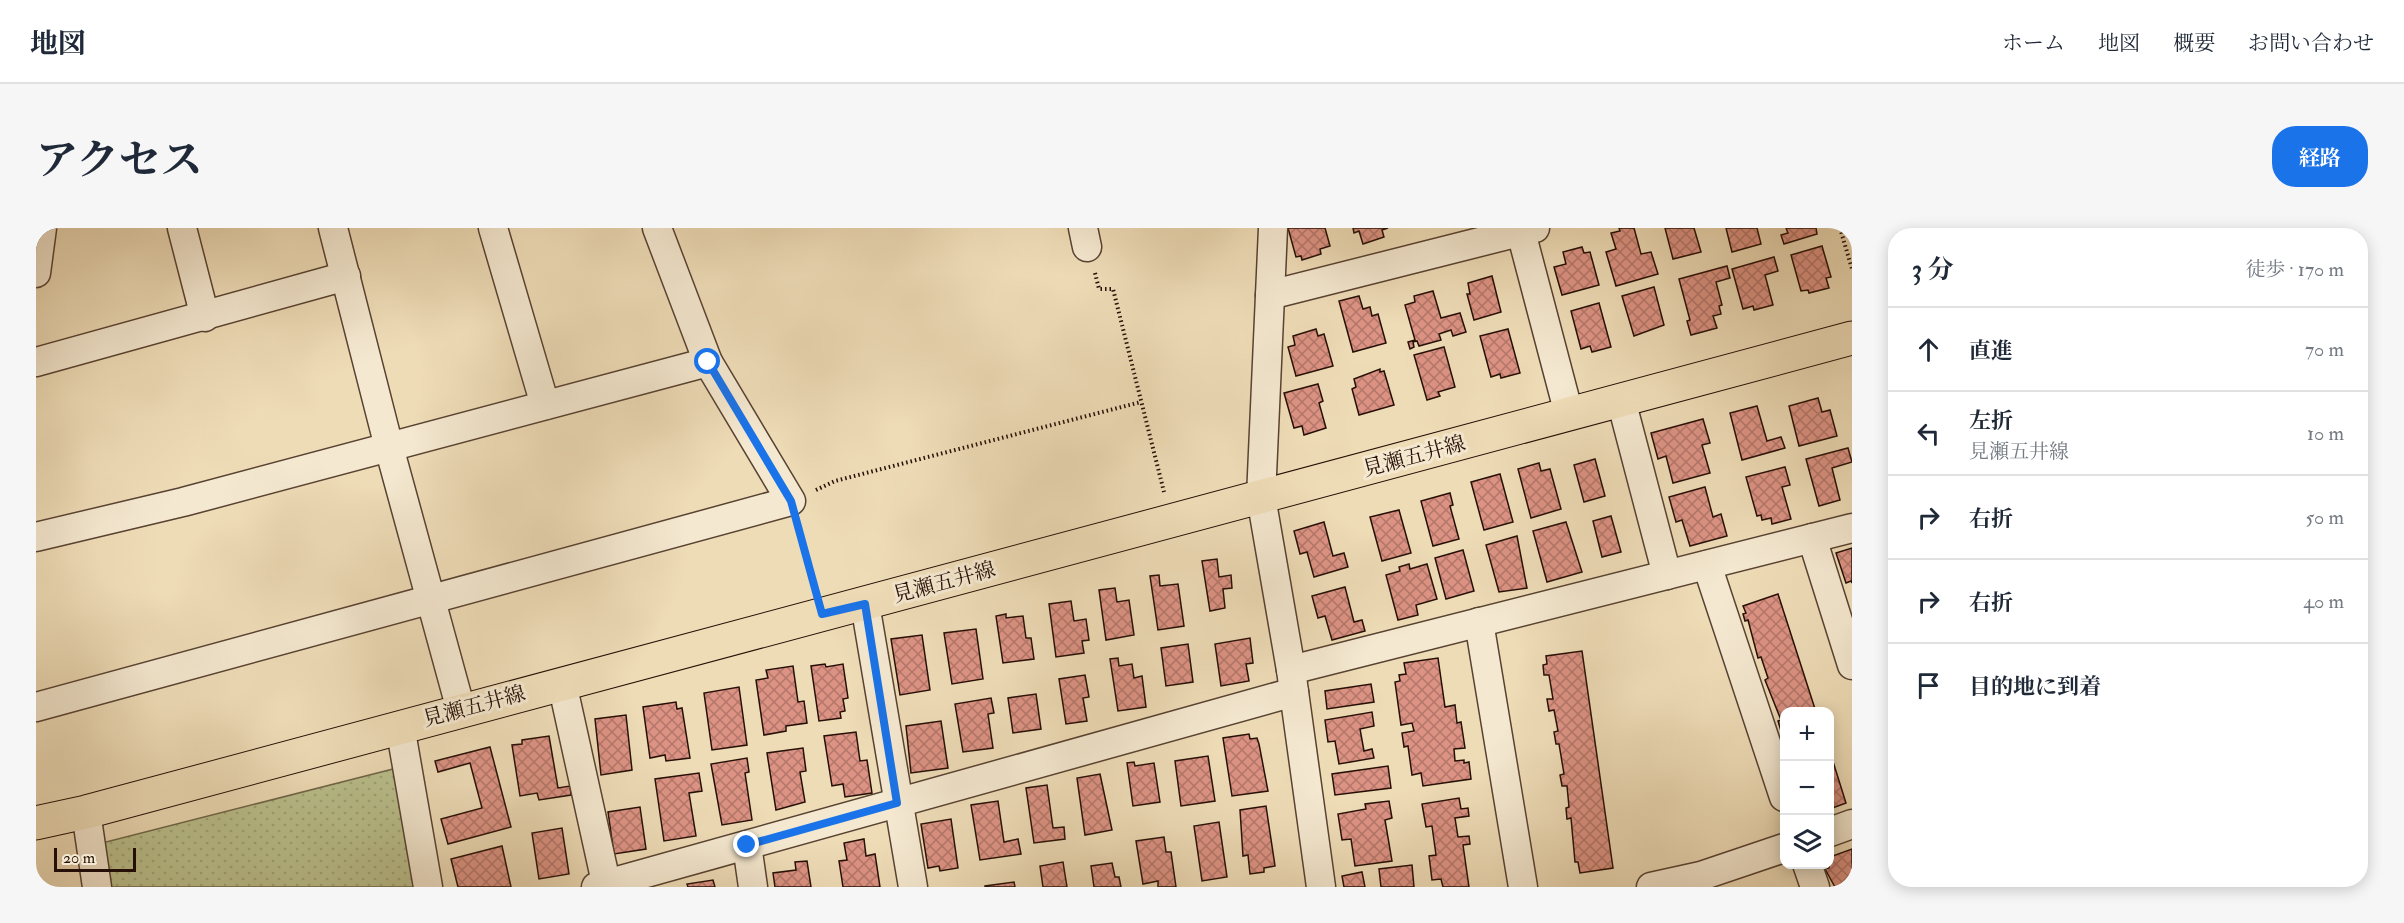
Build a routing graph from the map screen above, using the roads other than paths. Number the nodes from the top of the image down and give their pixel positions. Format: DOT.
graph roads {
  1 [pos="42,228"];
  2 [pos="182,228"];
  3 [pos="333,228"];
  4 [pos="493,228"];
  5 [pos="657,228"];
  6 [pos="1273,228"];
  7 [pos="1528,230"];
  8 [pos="36,273"];
  9 [pos="346,276"];
  10 [pos="1270,296"];
  11 [pos="205,316"];
  12 [pos="1852,338"];
  13 [pos="36,362"];
  14 [pos="708,362"];
  15 [pos="1621,400"];
  16 [pos="545,405"];
  17 [pos="1569,414"];
  18 [pos="389,447"];
  19 [pos="1261,497"];
  20 [pos="1852,528"];
  21 [pos="36,537"];
  22 [pos="1812,538"];
  23 [pos="1707,565"];
  24 [pos="1667,575"];
  25 [pos="430,598"];
  26 [pos="865,604"];
  27 [pos="1479,622"];
  28 [pos="1852,665"];
  29 [pos="1292,681"];
  30 [pos="562,682"];
  31 [pos="36,707"];
  32 [pos="461,710"];
  33 [pos="400,726"];
  34 [pos="1780,782"];
  35 [pos="897,803"];
  36 [pos="86,812"];
  37 [pos="36,823"];
  38 [pos="1852,824"];
  39 [pos="1834,831"];
  40 [pos="747,845"];
  41 [pos="1780,850"];
  42 [pos="1809,869"];
  43 [pos="1681,884"];
  44 [pos="604,886"];
  45 [pos="97,887"];
  46 [pos="428,887"];
  47 [pos="753,887"];
  48 [pos="913,887"];
  49 [pos="1319,887"];
  50 [pos="1523,887"];
  51 [pos="1651,887"];
  52 [pos="1815,887"];
  1 -- 8 [label="street"];
  2 -- 11 [label="street"];
  3 -- 9 [label="street"];
  4 -- 16 [label="street"];
  5 -- 14 [label="street"];
  6 -- 10 [label="street"];
  7 -- 10 [label="street"];
  7 -- 17 [label="street"];
  9 -- 11 [label="street"];
  9 -- 18 [label="street"];
  10 -- 19 [label="street"];
  11 -- 13 [label="street"];
  12 -- 15 [label="main road, 見瀬五井線"];
  14 -- 16 [label="street"];
  14 -- 25 [label="street"];
  15 -- 17 [label="main road, 見瀬五井線"];
  15 -- 24 [label="street"];
  16 -- 18 [label="street"];
  17 -- 19 [label="main road, 見瀬五井線"];
  18 -- 21 [label="street"];
  18 -- 25 [label="street"];
  19 -- 26 [label="main road, 見瀬五井線"];
  19 -- 29 [label="street"];
  20 -- 22 [label="street"];
  22 -- 23 [label="street"];
  22 -- 28 [label="street"];
  23 -- 24 [label="street"];
  23 -- 34 [label="street"];
  24 -- 27 [label="street"];
  25 -- 31 [label="street"];
  25 -- 32 [label="street"];
  26 -- 30 [label="main road, 見瀬五井線"];
  26 -- 35 [label="street"];
  27 -- 29 [label="street"];
  27 -- 50 [label="street"];
  29 -- 35 [label="street"];
  29 -- 49 [label="street"];
  30 -- 32 [label="main road, 見瀬五井線"];
  30 -- 44 [label="street"];
  32 -- 33 [label="main road, 見瀬五井線"];
  33 -- 36 [label="main road, 見瀬五井線"];
  33 -- 46 [label="street"];
  35 -- 40 [label="street"];
  35 -- 48 [label="street"];
  36 -- 37 [label="main road, 見瀬五井線"];
  36 -- 45 [label="street"];
  38 -- 39 [label="street"];
  40 -- 44 [label="street"];
  40 -- 47 [label="street"];
  41 -- 43 [label="street"];
  42 -- 52 [label="street"];
  43 -- 51 [label="street"];
}
